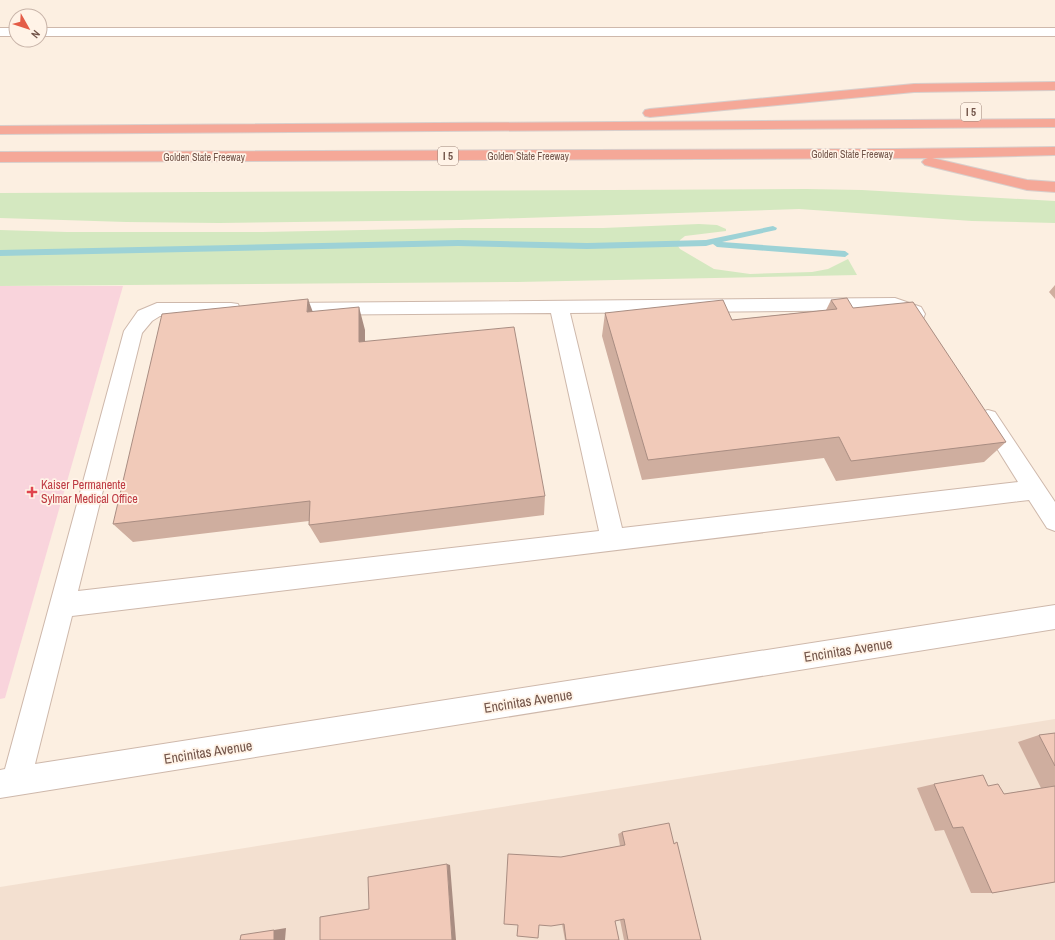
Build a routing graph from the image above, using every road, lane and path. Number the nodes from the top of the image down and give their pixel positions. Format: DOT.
graph roads {
  1 [pos="48,32"];
  2 [pos="1055,32"];
  3 [pos="1055,86"];
  4 [pos="1055,112"];
  5 [pos="650,113"];
  6 [pos="190,115"];
  7 [pos="1055,123"];
  8 [pos="0,130"];
  9 [pos="1055,133"];
  10 [pos="0,139"];
  11 [pos="1055,151"];
  12 [pos="895,154"];
  13 [pos="0,158"];
  14 [pos="1055,187"];
  15 [pos="559,306"];
  16 [pos="930,329"];
  17 [pos="978,403"];
  18 [pos="1034,490"];
  19 [pos="1055,521"];
  20 [pos="613,540"];
  21 [pos="61,605"];
  22 [pos="1055,617"];
  23 [pos="8,783"];
  1 -- 2 [label="street"];
  3 -- 5 [label="highway"];
  4 -- 5 [label="highway, I 5"];
  5 -- 6 [label="highway, I 5"];
  7 -- 8 [label="highway"];
  9 -- 10 [label="highway"];
  11 -- 12 [label="highway, Golden State Freeway / I 5"];
  12 -- 13 [label="highway, Golden State Freeway / I 5"];
  12 -- 14 [label="highway"];
  15 -- 16 [label="street"];
  15 -- 20 [label="street"];
  15 -- 21 [label="street"];
  17 -- 18 [label="street"];
  18 -- 19 [label="street"];
  18 -- 20 [label="street"];
  20 -- 21 [label="street"];
  21 -- 23 [label="street"];
  22 -- 23 [label="street, Encinitas Avenue"];
}
